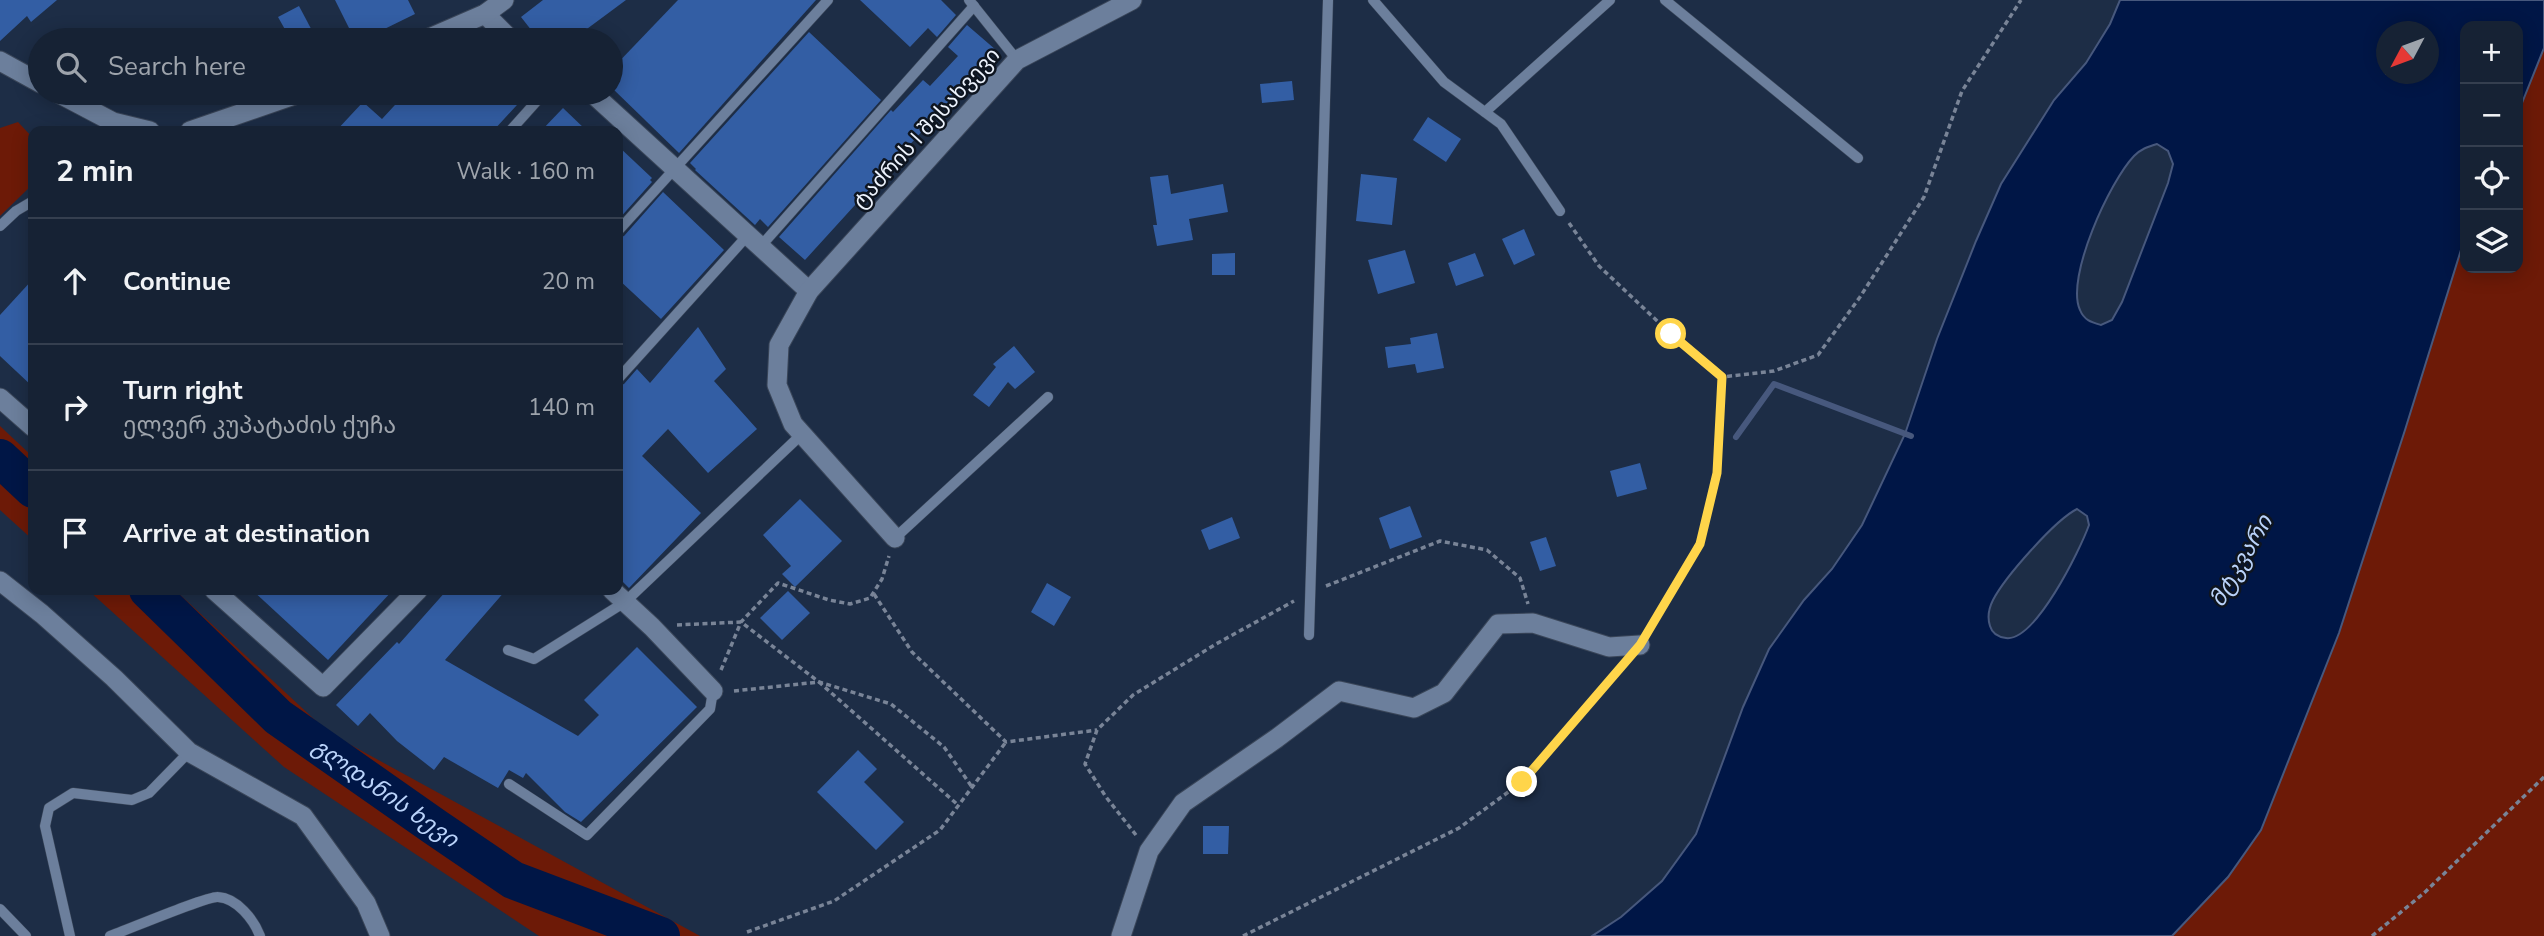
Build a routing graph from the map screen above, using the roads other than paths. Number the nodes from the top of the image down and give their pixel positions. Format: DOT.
graph roads {
  1 [pos="504,0"];
  2 [pos="828,0"];
  3 [pos="1132,0"];
  4 [pos="1328,0"];
  5 [pos="1373,0"];
  6 [pos="1610,0"];
  7 [pos="1665,0"];
  8 [pos="972,3"];
  9 [pos="485,15"];
  10 [pos="454,28"];
  11 [pos="499,28"];
  12 [pos="1017,60"];
  13 [pos="0,61"];
  14 [pos="28,76"];
  15 [pos="81,105"];
  16 [pos="265,105"];
  17 [pos="533,105"];
  18 [pos="605,105"];
  19 [pos="1485,112"];
  20 [pos="129,126"];
  21 [pos="204,126"];
  22 [pos="514,126"];
  23 [pos="1858,158"];
  24 [pos="675,169"];
  25 [pos="28,204"];
  26 [pos="1560,212"];
  27 [pos="0,226"];
  28 [pos="623,226"];
  29 [pos="754,241"];
  30 [pos="809,291"];
  31 [pos="623,374"];
  32 [pos="1048,397"];
  33 [pos="0,398"];
  34 [pos="28,423"];
  35 [pos="802,433"];
  36 [pos="895,538"];
  37 [pos="0,581"];
  38 [pos="623,592"];
  39 [pos="220,595"];
  40 [pos="413,595"];
  41 [pos="619,596"];
  42 [pos="1309,635"];
  43 [pos="1640,645"];
  44 [pos="508,650"];
  45 [pos="713,691"];
  46 [pos="189,752"];
  47 [pos="509,784"];
  48 [pos="0,909"];
  49 [pos="26,936"];
  50 [pos="69,936"];
  51 [pos="110,936"];
  52 [pos="260,936"];
  53 [pos="380,936"];
  54 [pos="1121,936"];
  1 -- 9 [label="street"];
  2 -- 24 [label="lane"];
  3 -- 12 [label="street, ტაძრის I შესახვევი"];
  4 -- 42 [label="lane"];
  5 -- 19 [label="lane"];
  6 -- 19 [label="lane"];
  7 -- 23 [label="lane"];
  8 -- 12 [label="lane"];
  8 -- 29 [label="lane"];
  9 -- 10 [label="street"];
  9 -- 11 [label="street"];
  12 -- 30 [label="street, ტაძრის I შესახვევი"];
  13 -- 14 [label="street"];
  15 -- 20 [label="street"];
  16 -- 21 [label="street"];
  17 -- 22 [label="lane"];
  18 -- 24 [label="street"];
  19 -- 26 [label="lane"];
  24 -- 28 [label="lane"];
  24 -- 29 [label="street"];
  25 -- 27 [label="lane"];
  29 -- 30 [label="street"];
  29 -- 31 [label="lane"];
  30 -- 35 [label="street, ტაძრის I შესახვევი"];
  32 -- 36 [label="lane"];
  33 -- 34 [label="street"];
  35 -- 36 [label="street, ტაძრის I შესახვევი"];
  35 -- 38 [label="lane"];
  37 -- 46 [label="street"];
  39 -- 40 [label="street"];
  41 -- 44 [label="lane"];
  41 -- 45 [label="street"];
  43 -- 54 [label="street"];
  45 -- 47 [label="lane"];
  46 -- 50 [label="lane"];
  46 -- 53 [label="street"];
  48 -- 49 [label="lane"];
  51 -- 52 [label="lane"];
}
